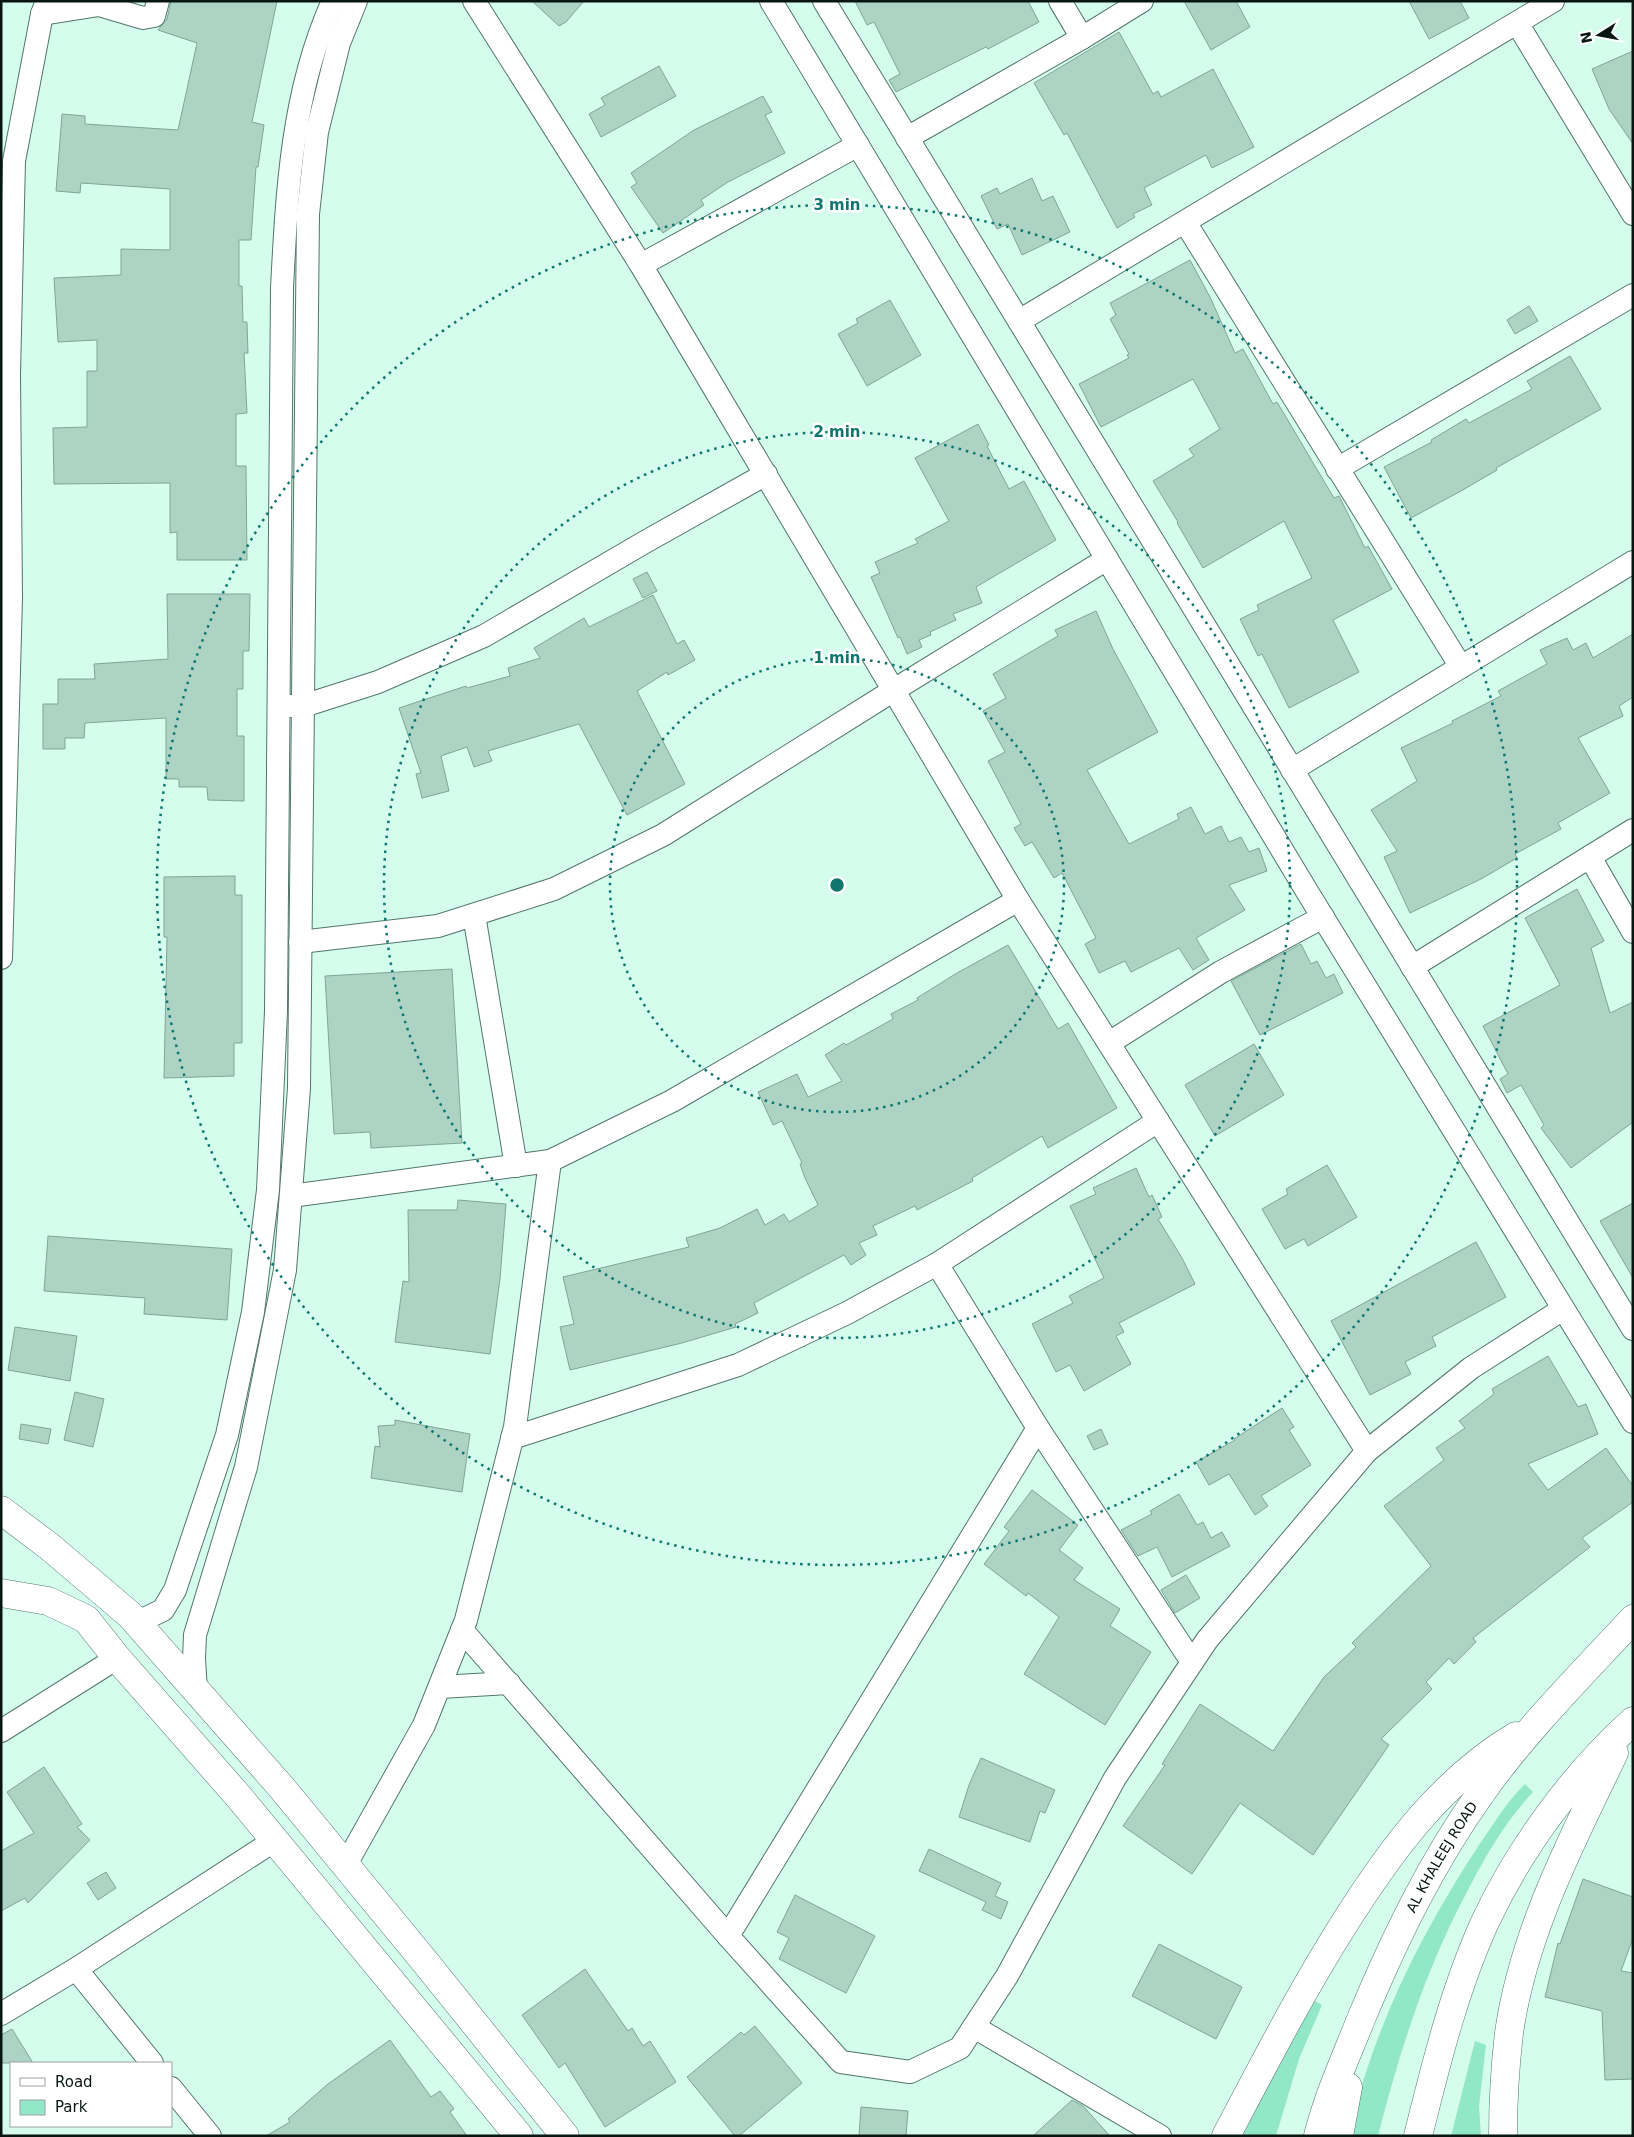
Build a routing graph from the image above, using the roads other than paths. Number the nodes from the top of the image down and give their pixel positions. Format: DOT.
graph roads {
  1 [pos="158,1"];
  2 [pos="332,1"];
  3 [pos="356,1"];
  4 [pos="474,1"];
  5 [pos="771,1"];
  6 [pos="824,1"];
  7 [pos="1060,1"];
  8 [pos="1142,1"];
  9 [pos="1553,1"];
  10 [pos="100,3"];
  11 [pos="45,8"];
  12 [pos="1517,23"];
  13 [pos="1082,38"];
  14 [pos="907,138"];
  15 [pos="858,146"];
  16 [pos="1633,214"];
  17 [pos="1185,222"];
  18 [pos="641,265"];
  19 [pos="1633,295"];
  20 [pos="1019,321"];
  21 [pos="1338,469"];
  22 [pos="766,474"];
  23 [pos="1107,559"];
  24 [pos="1633,562"];
  25 [pos="1461,667"];
  26 [pos="894,690"];
  27 [pos="277,706"];
  28 [pos="303,706"];
  29 [pos="1292,770"];
  30 [pos="1633,830"];
  31 [pos="1590,857"];
  32 [pos="1018,900"];
  33 [pos="474,915"];
  34 [pos="1323,917"];
  35 [pos="1633,932"];
  36 [pos="300,942"];
  37 [pos="1,958"];
  38 [pos="1412,967"];
  39 [pos="1109,1043"];
  40 [pos="1158,1121"];
  41 [pos="550,1161"];
  42 [pos="516,1166"];
  43 [pos="291,1196"];
  44 [pos="937,1264"];
  45 [pos="1563,1309"];
  46 [pos="1632,1327"];
  47 [pos="1633,1422"];
  48 [pos="1038,1428"];
  49 [pos="512,1438"];
  50 [pos="1367,1451"];
  51 [pos="1,1510"];
  52 [pos="1,1592"];
  53 [pos="1633,1619"];
  54 [pos="136,1623"];
  55 [pos="462,1630"];
  56 [pos="117,1658"];
  57 [pos="1192,1662"];
  58 [pos="509,1683"];
  59 [pos="440,1687"];
  60 [pos="196,1691"];
  61 [pos="1537,1724"];
  62 [pos="1630,1724"];
  63 [pos="1,1731"];
  64 [pos="275,1840"];
  65 [pos="346,1866"];
  66 [pos="728,1936"];
  67 [pos="76,1969"];
  68 [pos="1,2014"];
  69 [pos="974,2027"];
  70 [pos="1356,2031"];
  71 [pos="151,2062"];
  72 [pos="172,2089"];
  73 [pos="1430,2089"];
  74 [pos="209,2136"];
  75 [pos="519,2136"];
  76 [pos="565,2136"];
  77 [pos="1160,2136"];
  78 [pos="1226,2136"];
  79 [pos="1318,2136"];
  80 [pos="1339,2136"];
  81 [pos="1400,2136"];
  82 [pos="1418,2136"];
  83 [pos="1503,2136"];
  1 -- 10 [label="street"];
  2 -- 27 [label="street"];
  3 -- 28 [label="street"];
  4 -- 18 [label="street"];
  5 -- 15 [label="street"];
  6 -- 14 [label="street"];
  7 -- 13 [label="street"];
  8 -- 13 [label="street"];
  9 -- 12 [label="street"];
  10 -- 11 [label="street"];
  11 -- 37 [label="street"];
  12 -- 16 [label="street"];
  12 -- 17 [label="street"];
  13 -- 14 [label="street"];
  14 -- 20 [label="street"];
  15 -- 18 [label="street"];
  15 -- 23 [label="street"];
  17 -- 20 [label="street"];
  17 -- 21 [label="street"];
  18 -- 22 [label="street"];
  19 -- 21 [label="street"];
  20 -- 29 [label="street"];
  21 -- 25 [label="street"];
  22 -- 26 [label="street"];
  22 -- 28 [label="street"];
  23 -- 26 [label="street"];
  23 -- 34 [label="street"];
  24 -- 25 [label="street"];
  25 -- 29 [label="street"];
  26 -- 32 [label="street"];
  26 -- 33 [label="street"];
  27 -- 28 [label="street"];
  27 -- 54 [label="street"];
  28 -- 36 [label="street"];
  29 -- 38 [label="street"];
  30 -- 31 [label="street"];
  31 -- 35 [label="street"];
  31 -- 38 [label="street"];
  32 -- 39 [label="street"];
  32 -- 41 [label="street"];
  33 -- 36 [label="street"];
  33 -- 42 [label="street"];
  34 -- 39 [label="street"];
  34 -- 45 [label="street"];
  36 -- 43 [label="street"];
  38 -- 46 [label="street"];
  39 -- 40 [label="street"];
  40 -- 44 [label="street"];
  40 -- 50 [label="street"];
  41 -- 42 [label="street"];
  41 -- 49 [label="street"];
  42 -- 43 [label="street"];
  43 -- 60 [label="street"];
  44 -- 48 [label="street"];
  44 -- 49 [label="street"];
  45 -- 47 [label="street"];
  45 -- 50 [label="street"];
  48 -- 57 [label="street"];
  48 -- 66 [label="street"];
  49 -- 55 [label="street"];
  50 -- 57 [label="street"];
  51 -- 54 [label="main road"];
  52 -- 56 [label="main road"];
  53 -- 61 [label="main road, AL KHALEEJ ROAD"];
  54 -- 60 [label="main road"];
  55 -- 58 [label="street"];
  55 -- 59 [label="street"];
  56 -- 63 [label="street"];
  56 -- 64 [label="main road"];
  57 -- 69 [label="street"];
  58 -- 59 [label="street"];
  58 -- 66 [label="street"];
  59 -- 65 [label="street"];
  60 -- 65 [label="main road"];
  61 -- 70 [label="main road, AL KHALEEJ ROAD"];
  61 -- 78 [label="main road"];
  62 -- 73 [label="main road"];
  62 -- 83 [label="main road"];
  64 -- 67 [label="street"];
  64 -- 75 [label="main road"];
  65 -- 76 [label="main road"];
  66 -- 69 [label="street"];
  67 -- 68 [label="street"];
  67 -- 71 [label="street"];
  69 -- 77 [label="street"];
  70 -- 79 [label="main road, AL KHALEEJ ROAD"];
  70 -- 80 [label="main road"];
  72 -- 74 [label="street"];
  73 -- 81 [label="main road"];
  73 -- 82 [label="main road"];
}
